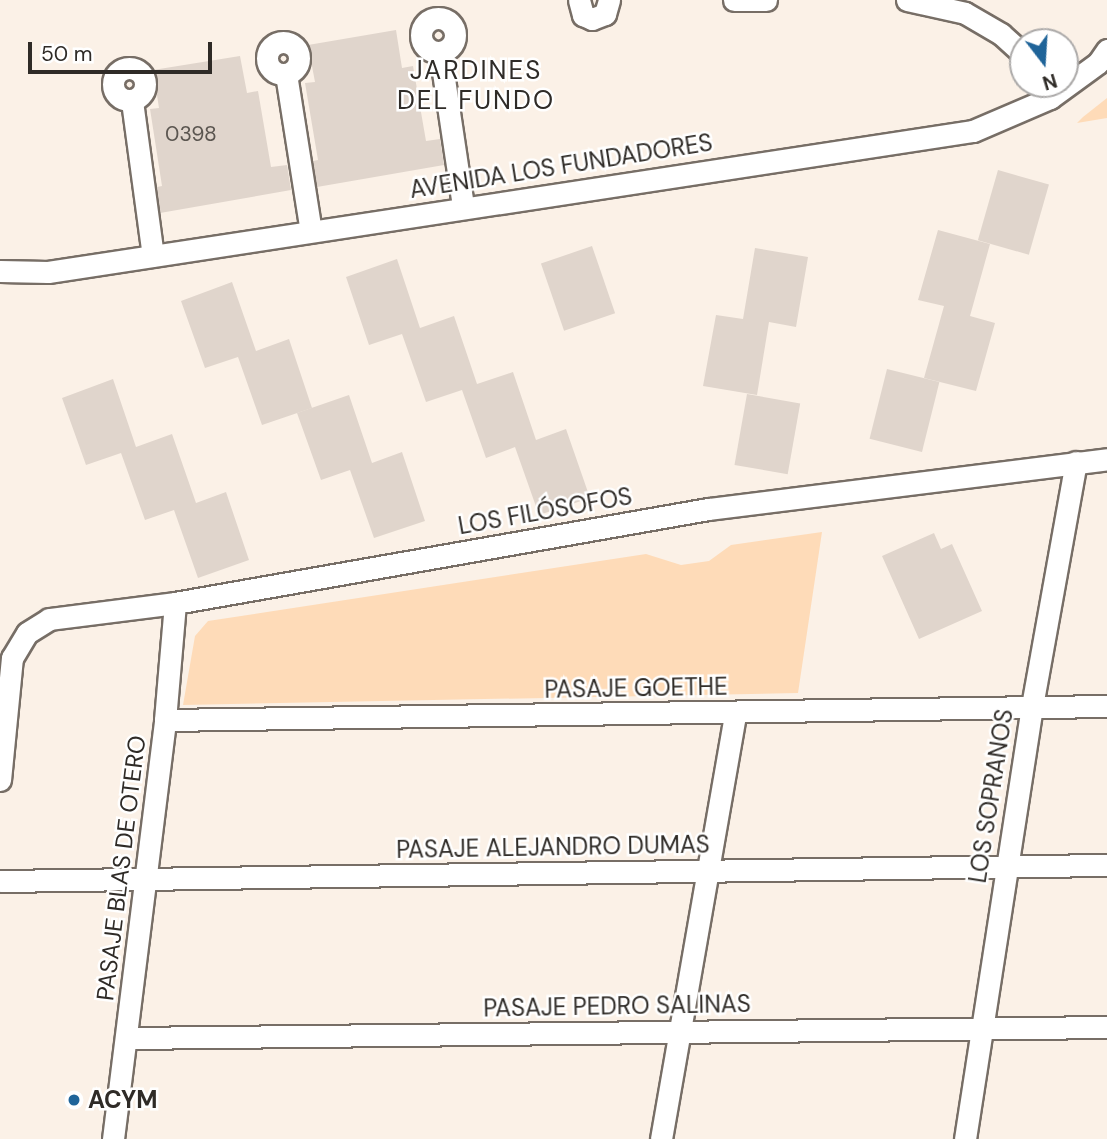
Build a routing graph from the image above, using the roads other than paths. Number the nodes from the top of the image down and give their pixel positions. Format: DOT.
graph roads {
  1 [pos="579,0"];
  2 [pos="609,0"];
  3 [pos="734,0"];
  4 [pos="766,0"];
  5 [pos="907,0"];
  6 [pos="1009,41"];
  7 [pos="1107,50"];
  8 [pos="440,52"];
  9 [pos="1079,73"];
  10 [pos="286,74"];
  11 [pos="1034,98"];
  12 [pos="132,101"];
  13 [pos="463,206"];
  14 [pos="311,231"];
  15 [pos="153,256"];
  16 [pos="0,271"];
  17 [pos="1107,459"];
  18 [pos="1076,462"];
  19 [pos="174,603"];
  20 [pos="1032,706"];
  21 [pos="1107,706"];
  22 [pos="735,713"];
  23 [pos="165,720"];
  24 [pos="0,780"];
  25 [pos="1107,865"];
  26 [pos="1006,867"];
  27 [pos="708,871"];
  28 [pos="145,880"];
  29 [pos="0,881"];
  30 [pos="1107,1027"];
  31 [pos="982,1029"];
  32 [pos="680,1031"];
  33 [pos="127,1038"];
  34 [pos="113,1139"];
  35 [pos="661,1139"];
  36 [pos="965,1139"];
  1 -- 2 [label="street"];
  3 -- 4 [label="street"];
  5 -- 6 [label="street"];
  7 -- 9 [label="street, AVENIDA LOS FUNDADORES"];
  8 -- 13 [label="street"];
  10 -- 14 [label="street"];
  11 -- 13 [label="street, AVENIDA LOS FUNDADORES"];
  12 -- 15 [label="street"];
  13 -- 14 [label="street, AVENIDA LOS FUNDADORES"];
  14 -- 15 [label="street, AVENIDA LOS FUNDADORES"];
  15 -- 16 [label="street, AVENIDA LOS FUNDADORES"];
  17 -- 18 [label="street, LOS FILÓSOFOS"];
  18 -- 19 [label="street, LOS FILÓSOFOS"];
  18 -- 20 [label="street, LOS SOPRANOS"];
  19 -- 23 [label="street, PASAJE BLAS DE OTERO"];
  19 -- 24 [label="street, LOS FILÓSOFOS"];
  20 -- 21 [label="street, PASAJE GOETHE"];
  20 -- 22 [label="street, PASAJE GOETHE"];
  20 -- 26 [label="street, LOS SOPRANOS"];
  22 -- 23 [label="street, PASAJE GOETHE"];
  22 -- 27 [label="street"];
  23 -- 28 [label="street, PASAJE BLAS DE OTERO"];
  25 -- 26 [label="street, PASAJE ALEJANDRO DUMAS"];
  26 -- 27 [label="street, PASAJE ALEJANDRO DUMAS"];
  26 -- 31 [label="street, LOS SOPRANOS"];
  27 -- 28 [label="street, PASAJE ALEJANDRO DUMAS"];
  27 -- 32 [label="street"];
  28 -- 29 [label="street, PASAJE ALEJANDRO DUMAS"];
  28 -- 33 [label="street, PASAJE BLAS DE OTERO"];
  30 -- 31 [label="street, PASAJE PEDRO SALINAS"];
  31 -- 32 [label="street, PASAJE PEDRO SALINAS"];
  31 -- 36 [label="street, LOS SOPRANOS"];
  32 -- 33 [label="street, PASAJE PEDRO SALINAS"];
  32 -- 35 [label="street"];
  33 -- 34 [label="street, PASAJE BLAS DE OTERO"];
}
